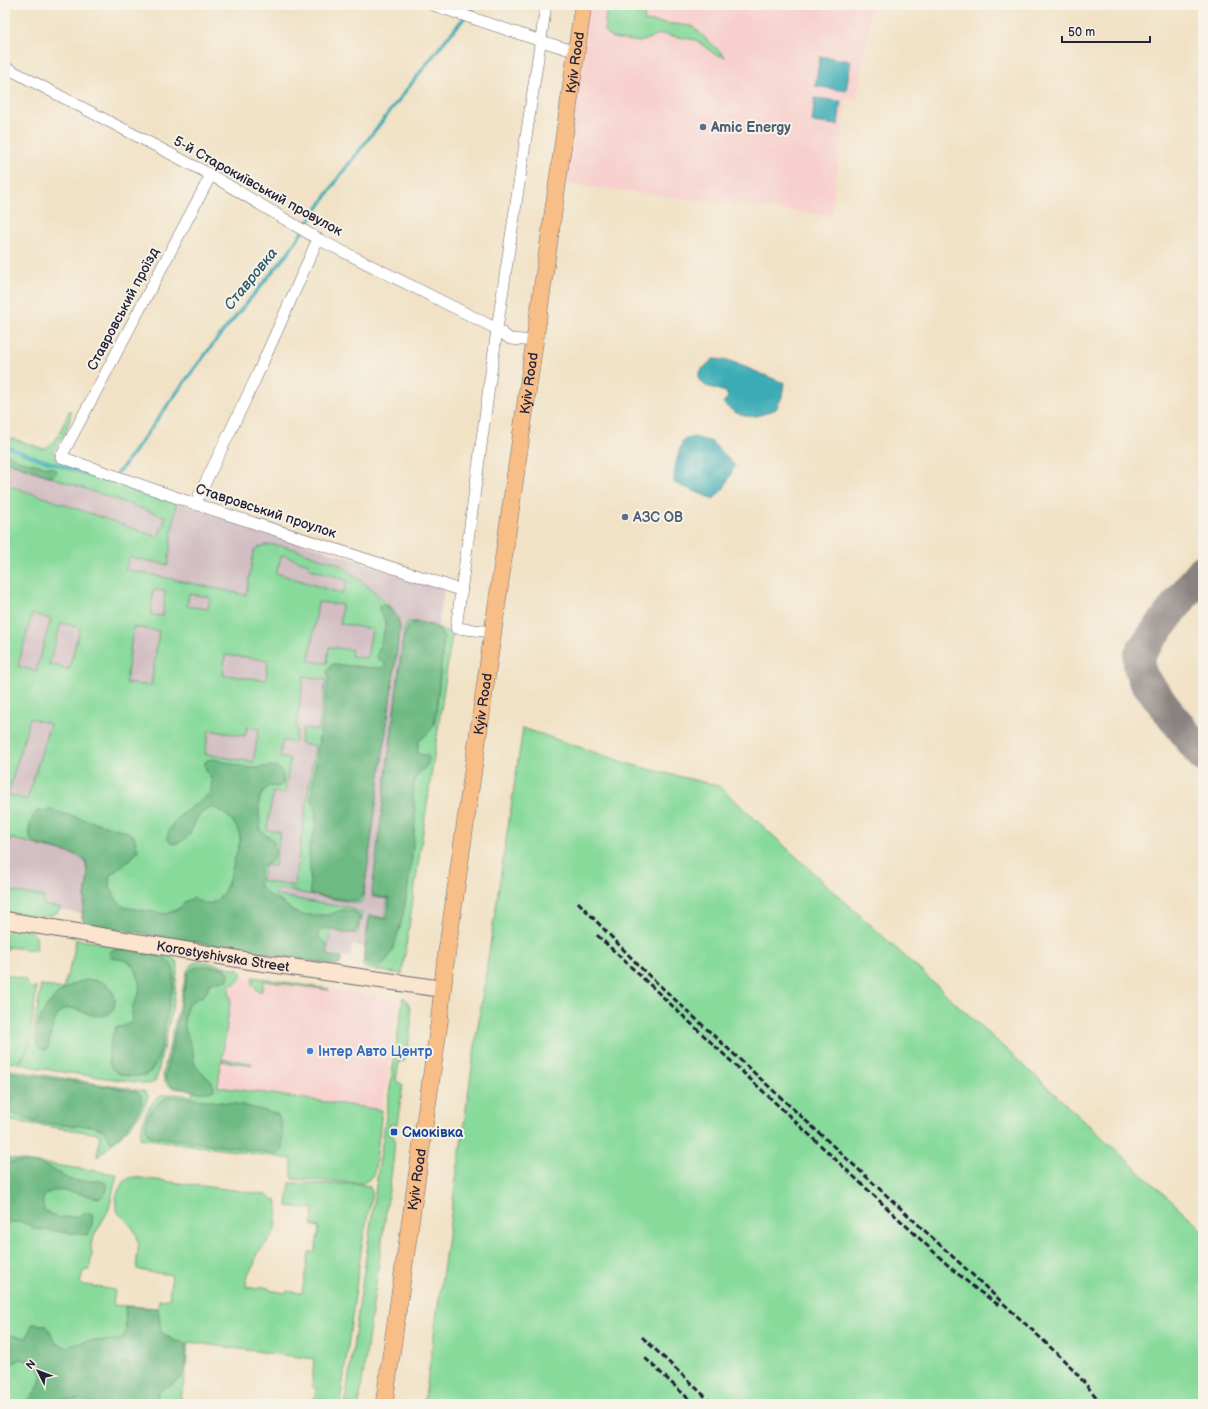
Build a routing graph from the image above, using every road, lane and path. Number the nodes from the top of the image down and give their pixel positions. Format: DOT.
graph roads {
  1 [pos="433,5"];
  2 [pos="546,5"];
  3 [pos="583,5"];
  4 [pos="541,42"];
  5 [pos="577,52"];
  6 [pos="5,67"];
  7 [pos="211,175"];
  8 [pos="318,239"];
  9 [pos="496,330"];
  10 [pos="536,341"];
  11 [pos="61,457"];
  12 [pos="195,504"];
  13 [pos="462,591"];
  14 [pos="493,632"];
  15 [pos="5,920"];
  16 [pos="442,989"];
  17 [pos="384,1404"];
  1 -- 4 [label="street"];
  2 -- 4 [label="street"];
  3 -- 5 [label="main road, Kyiv Road"];
  4 -- 5 [label="street"];
  4 -- 9 [label="street"];
  5 -- 10 [label="main road, Kyiv Road"];
  6 -- 7 [label="street, 5-й Старокиївський провулок"];
  7 -- 8 [label="street, 5-й Старокиївський провулок"];
  7 -- 11 [label="street, Ставровський проїзд"];
  8 -- 9 [label="street, 5-й Старокиївський провулок"];
  8 -- 12 [label="street"];
  9 -- 10 [label="street, 5-й Старокиївський провулок"];
  9 -- 13 [label="street"];
  10 -- 14 [label="main road, Kyiv Road"];
  11 -- 12 [label="street, Ставровський проулок"];
  12 -- 13 [label="street, Ставровський проулок"];
  13 -- 14 [label="street"];
  14 -- 16 [label="main road, Kyiv Road"];
  15 -- 16 [label="street, Korostyshivska Street"];
  16 -- 17 [label="main road, Kyiv Road"];
}
